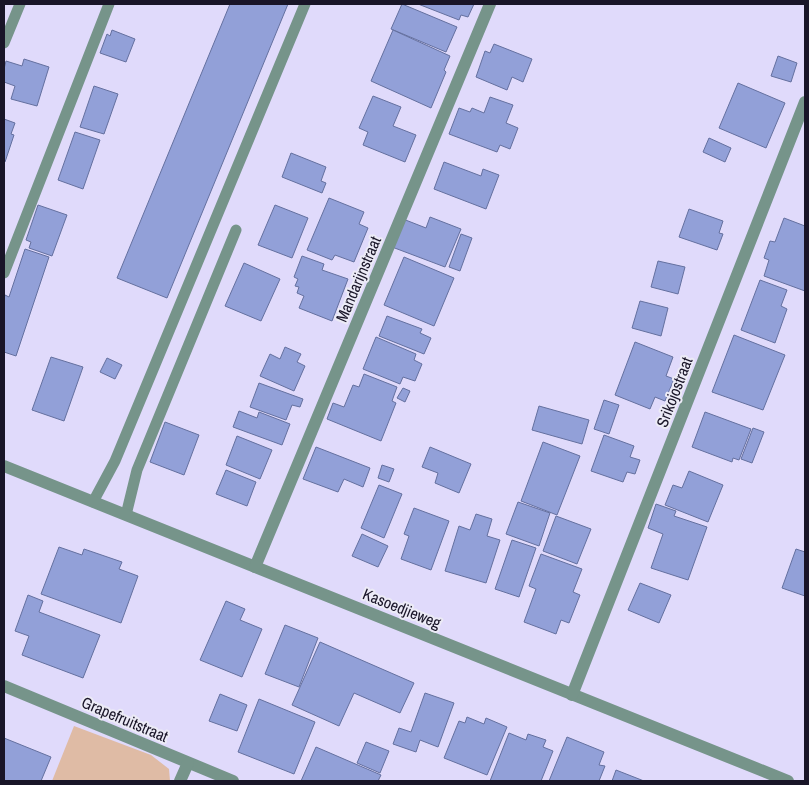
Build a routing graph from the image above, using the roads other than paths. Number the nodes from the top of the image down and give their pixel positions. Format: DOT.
graph roads {
  1 [pos="20,4"];
  2 [pos="109,4"];
  3 [pos="306,4"];
  4 [pos="490,4"];
  5 [pos="4,43"];
  6 [pos="805,102"];
  7 [pos="236,230"];
  8 [pos="4,274"];
  9 [pos="4,466"];
  10 [pos="93,502"];
  11 [pos="126,515"];
  12 [pos="255,567"];
  13 [pos="4,686"];
  14 [pos="572,694"];
  15 [pos="188,763"];
  16 [pos="180,781"];
  17 [pos="233,781"];
  18 [pos="788,781"];
  1 -- 5 [label="lane"];
  2 -- 8 [label="lane"];
  3 -- 10 [label="lane"];
  4 -- 12 [label="street, Mandarijnstraat"];
  6 -- 14 [label="street, Srikojostraat"];
  7 -- 11 [label="lane"];
  9 -- 10 [label="street, Kasoedjieweg"];
  10 -- 11 [label="street, Kasoedjieweg"];
  11 -- 12 [label="street, Kasoedjieweg"];
  12 -- 14 [label="street, Kasoedjieweg"];
  13 -- 15 [label="street, Grapefruitstraat"];
  14 -- 18 [label="street, Kasoedjieweg"];
  15 -- 16 [label="street"];
  15 -- 17 [label="street, Grapefruitstraat"];
}
